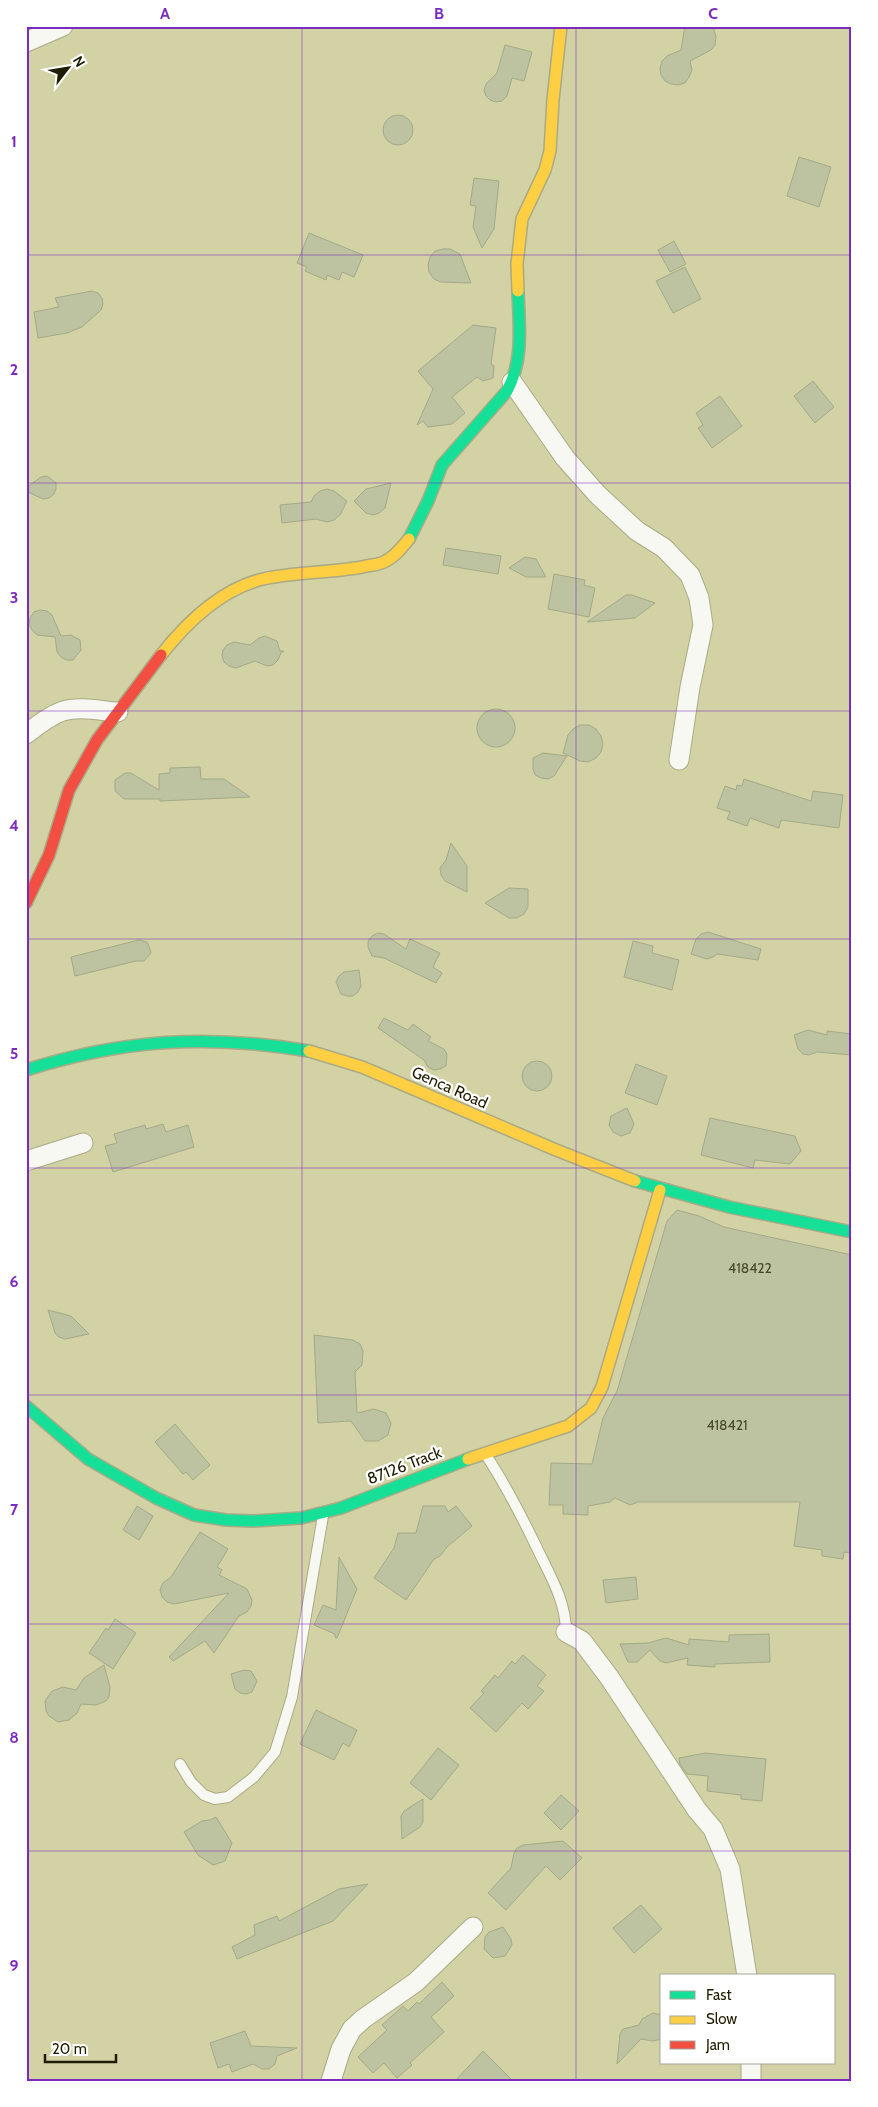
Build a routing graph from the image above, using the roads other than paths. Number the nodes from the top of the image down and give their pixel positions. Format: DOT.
graph roads {
  1 [pos="63,26"];
  2 [pos="561,26"];
  3 [pos="26,42"];
  4 [pos="512,382"];
  5 [pos="118,712"];
  6 [pos="26,734"];
  7 [pos="679,760"];
  8 [pos="26,903"];
  9 [pos="26,1070"];
  10 [pos="83,1143"];
  11 [pos="26,1161"];
  12 [pos="660,1190"];
  13 [pos="852,1232"];
  14 [pos="26,1406"];
  15 [pos="486,1454"];
  16 [pos="324,1512"];
  17 [pos="566,1632"];
  18 [pos="180,1764"];
  19 [pos="473,1927"];
  20 [pos="747,1974"];
  21 [pos="751,2064"];
  22 [pos="331,2081"];
  23 [pos="752,2081"];
  1 -- 3 [label="street"];
  2 -- 4 [label="street"];
  4 -- 5 [label="street"];
  4 -- 7 [label="street"];
  5 -- 6 [label="street"];
  5 -- 8 [label="street"];
  9 -- 12 [label="street, Genca Road"];
  10 -- 11 [label="street"];
  12 -- 13 [label="street, Genca Road"];
  12 -- 15 [label="street, 87126 Track"];
  14 -- 16 [label="street, 87126 Track"];
  15 -- 16 [label="street, 87126 Track"];
  15 -- 17 [label="lane"];
  16 -- 18 [label="lane"];
  17 -- 20 [label="street"];
  19 -- 22 [label="street"];
  21 -- 23 [label="street"];
}
